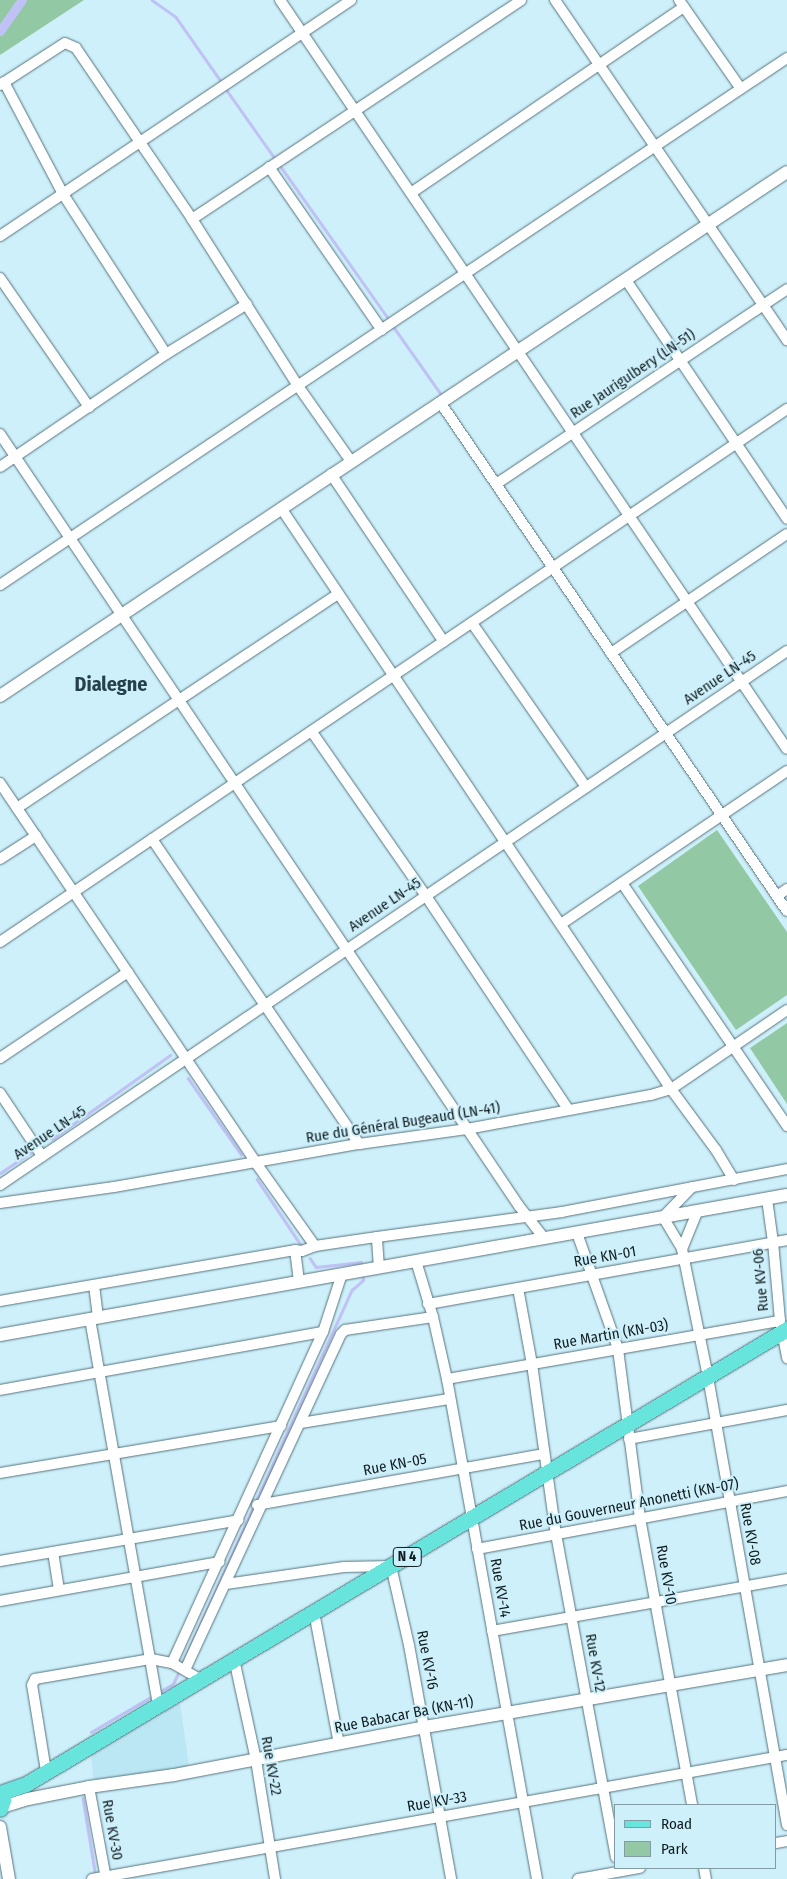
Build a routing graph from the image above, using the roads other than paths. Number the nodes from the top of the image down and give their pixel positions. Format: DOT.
graph roads {
  1 [pos="280,0"];
  2 [pos="352,0"];
  3 [pos="521,0"];
  4 [pos="555,0"];
  5 [pos="682,3"];
  6 [pos="302,33"];
  7 [pos="787,58"];
  8 [pos="599,64"];
  9 [pos="2,84"];
  10 [pos="741,89"];
  11 [pos="354,110"];
  12 [pos="140,142"];
  13 [pos="655,147"];
  14 [pos="269,167"];
  15 [pos="787,172"];
  16 [pos="411,193"];
  17 [pos="63,194"];
  18 [pos="192,219"];
  19 [pos="708,225"];
  20 [pos="0,236"];
  21 [pos="465,274"];
  22 [pos="0,278"];
  23 [pos="626,280"];
  24 [pos="787,289"];
  25 [pos="247,304"];
  26 [pos="763,305"];
  27 [pos="382,330"];
  28 [pos="787,340"];
  29 [pos="518,352"];
  30 [pos="166,354"];
  31 [pos="680,361"];
  32 [pos="298,386"];
  33 [pos="440,402"];
  34 [pos="88,406"];
  35 [pos="787,408"];
  36 [pos="573,433"];
  37 [pos="0,434"];
  38 [pos="736,442"];
  39 [pos="15,457"];
  40 [pos="351,461"];
  41 [pos="0,467"];
  42 [pos="331,474"];
  43 [pos="496,484"];
  44 [pos="281,508"];
  45 [pos="628,515"];
  46 [pos="787,519"];
  47 [pos="787,534"];
  48 [pos="70,538"];
  49 [pos="552,566"];
  50 [pos="0,585"];
  51 [pos="338,594"];
  52 [pos="687,602"];
  53 [pos="122,614"];
  54 [pos="472,623"];
  55 [pos="444,642"];
  56 [pos="787,651"];
  57 [pos="611,653"];
  58 [pos="394,676"];
  59 [pos="741,682"];
  60 [pos="0,696"];
  61 [pos="179,700"];
  62 [pos="312,732"];
  63 [pos="666,733"];
  64 [pos="787,749"];
  65 [pos="787,771"];
  66 [pos="0,783"];
  67 [pos="235,784"];
  68 [pos="586,787"];
  69 [pos="17,808"];
  70 [pos="722,815"];
  71 [pos="36,836"];
  72 [pos="152,839"];
  73 [pos="505,842"];
  74 [pos="0,859"];
  75 [pos="622,883"];
  76 [pos="787,889"];
  77 [pos="74,892"];
  78 [pos="426,896"];
  79 [pos="777,896"];
  80 [pos="787,911"];
  81 [pos="561,924"];
  82 [pos="0,942"];
  83 [pos="346,950"];
  84 [pos="128,972"];
  85 [pos="265,1005"];
  86 [pos="787,1010"];
  87 [pos="734,1047"];
  88 [pos="0,1058"];
  89 [pos="186,1058"];
  90 [pos="671,1090"];
  91 [pos="0,1093"];
  92 [pos="568,1109"];
  93 [pos="787,1126"];
  94 [pos="467,1129"];
  95 [pos="359,1144"];
  96 [pos="42,1156"];
  97 [pos="256,1163"];
  98 [pos="787,1169"];
  99 [pos="734,1180"];
  100 [pos="0,1185"];
  101 [pos="692,1187"];
  102 [pos="786,1193"];
  103 [pos="767,1199"];
  104 [pos="0,1203"];
  105 [pos="698,1210"];
  106 [pos="526,1216"];
  107 [pos="663,1217"];
  108 [pos="577,1233"];
  109 [pos="377,1237"];
  110 [pos="544,1238"];
  111 [pos="787,1240"];
  112 [pos="773,1242"];
  113 [pos="315,1246"];
  114 [pos="295,1250"];
  115 [pos="683,1254"];
  116 [pos="416,1261"];
  117 [pos="378,1268"];
  118 [pos="342,1274"];
  119 [pos="594,1275"];
  120 [pos="299,1282"];
  121 [pos="94,1285"];
  122 [pos="518,1288"];
  123 [pos="0,1302"];
  124 [pos="428,1304"];
  125 [pos="433,1317"];
  126 [pos="94,1319"];
  127 [pos="783,1327"];
  128 [pos="323,1332"];
  129 [pos="0,1335"];
  130 [pos="699,1335"];
  131 [pos="618,1349"];
  132 [pos="787,1358"];
  133 [pos="532,1364"];
  134 [pos="100,1373"];
  135 [pos="708,1377"];
  136 [pos="447,1379"];
  137 [pos="0,1390"];
  138 [pos="450,1399"];
  139 [pos="787,1410"];
  140 [pos="301,1423"];
  141 [pos="715,1423"];
  142 [pos="281,1426"];
  143 [pos="628,1432"];
  144 [pos="114,1454"];
  145 [pos="544,1454"];
  146 [pos="462,1467"];
  147 [pos="0,1473"];
  148 [pos="548,1473"];
  149 [pos="265,1481"];
  150 [pos="787,1490"];
  151 [pos="729,1502"];
  152 [pos="255,1504"];
  153 [pos="471,1518"];
  154 [pos="640,1518"];
  155 [pos="239,1520"];
  156 [pos="556,1534"];
  157 [pos="129,1539"];
  158 [pos="477,1550"];
  159 [pos="53,1552"];
  160 [pos="0,1560"];
  161 [pos="220,1562"];
  162 [pos="391,1566"];
  163 [pos="136,1576"];
  164 [pos="787,1579"];
  165 [pos="226,1584"];
  166 [pos="744,1586"];
  167 [pos="58,1590"];
  168 [pos="0,1601"];
  169 [pos="656,1602"];
  170 [pos="314,1612"];
  171 [pos="572,1617"];
  172 [pos="492,1631"];
  173 [pos="152,1659"];
  174 [pos="234,1659"];
  175 [pos="787,1665"];
  176 [pos="179,1666"];
  177 [pos="759,1670"];
  178 [pos="200,1679"];
  179 [pos="671,1686"];
  180 [pos="156,1698"];
  181 [pos="587,1698"];
  182 [pos="507,1713"];
  183 [pos="425,1727"];
  184 [pos="339,1744"];
  185 [pos="787,1755"];
  186 [pos="775,1757"];
  187 [pos="256,1760"];
  188 [pos="46,1771"];
  189 [pos="687,1773"];
  190 [pos="89,1787"];
  191 [pos="603,1788"];
  192 [pos="9,1798"];
  193 [pos="523,1802"];
  194 [pos="692,1804"];
  195 [pos="440,1817"];
  196 [pos="787,1825"];
  197 [pos="0,1827"];
  198 [pos="614,1846"];
  199 [pos="270,1847"];
  200 [pos="636,1869"];
  201 [pos="619,1873"];
  202 [pos="106,1878"];
  203 [pos="10,1879"];
  204 [pos="92,1879"];
  205 [pos="276,1879"];
  206 [pos="451,1879"];
  207 [pos="537,1879"];
  208 [pos="578,1879"];
  1 -- 6 [label="street"];
  2 -- 6 [label="street"];
  3 -- 11 [label="street"];
  4 -- 8 [label="street"];
  5 -- 8 [label="street"];
  5 -- 10 [label="street"];
  6 -- 11 [label="street"];
  6 -- 12 [label="street"];
  7 -- 10 [label="street"];
  8 -- 13 [label="street"];
  8 -- 16 [label="street"];
  9 -- 12 [label="street"];
  9 -- 17 [label="street"];
  10 -- 13 [label="street"];
  11 -- 14 [label="street"];
  11 -- 16 [label="street"];
  12 -- 17 [label="street"];
  12 -- 18 [label="street"];
  13 -- 19 [label="street"];
  13 -- 21 [label="street"];
  14 -- 18 [label="street"];
  14 -- 27 [label="street"];
  15 -- 19 [label="street"];
  16 -- 21 [label="street"];
  17 -- 20 [label="street"];
  17 -- 30 [label="street"];
  18 -- 25 [label="street"];
  19 -- 23 [label="street"];
  19 -- 26 [label="street"];
  21 -- 27 [label="street"];
  21 -- 29 [label="street"];
  22 -- 34 [label="street"];
  23 -- 29 [label="street"];
  23 -- 31 [label="street"];
  24 -- 26 [label="street, Rue Jaurigulbery (LN-51)"];
  25 -- 30 [label="street"];
  25 -- 32 [label="street"];
  26 -- 28 [label="street"];
  26 -- 31 [label="street, Rue Jaurigulbery (LN-51)"];
  27 -- 32 [label="street"];
  29 -- 33 [label="street"];
  29 -- 36 [label="street"];
  30 -- 34 [label="street"];
  31 -- 36 [label="street, Rue Jaurigulbery (LN-51)"];
  31 -- 38 [label="street"];
  32 -- 40 [label="street"];
  32 -- 48 [label="street"];
  33 -- 40 [label="street"];
  33 -- 43 [label="street"];
  34 -- 39 [label="street"];
  35 -- 38 [label="street"];
  36 -- 43 [label="street, Rue Jaurigulbery (LN-51)"];
  36 -- 45 [label="street"];
  37 -- 39 [label="street"];
  38 -- 45 [label="street"];
  38 -- 46 [label="street"];
  39 -- 41 [label="street"];
  39 -- 48 [label="street"];
  40 -- 42 [label="street"];
  42 -- 44 [label="street"];
  42 -- 55 [label="street"];
  43 -- 49 [label="street"];
  44 -- 51 [label="street"];
  44 -- 53 [label="street"];
  45 -- 49 [label="street"];
  45 -- 52 [label="street"];
  47 -- 52 [label="street"];
  48 -- 50 [label="street"];
  48 -- 53 [label="street"];
  49 -- 54 [label="street"];
  49 -- 57 [label="street"];
  51 -- 58 [label="street"];
  51 -- 61 [label="street"];
  52 -- 57 [label="street"];
  52 -- 59 [label="street"];
  53 -- 60 [label="street"];
  53 -- 61 [label="street"];
  54 -- 55 [label="street"];
  54 -- 68 [label="street"];
  55 -- 58 [label="street"];
  56 -- 59 [label="street, Avenue LN-45"];
  57 -- 63 [label="street"];
  58 -- 62 [label="street"];
  58 -- 73 [label="street"];
  59 -- 63 [label="street, Avenue LN-45"];
  59 -- 64 [label="street"];
  61 -- 67 [label="street"];
  61 -- 69 [label="street"];
  62 -- 67 [label="street"];
  62 -- 78 [label="street"];
  63 -- 68 [label="street, Avenue LN-45"];
  63 -- 70 [label="street"];
  65 -- 70 [label="street"];
  66 -- 69 [label="street"];
  67 -- 72 [label="street"];
  67 -- 83 [label="street"];
  68 -- 73 [label="street, Avenue LN-45"];
  69 -- 71 [label="street"];
  70 -- 75 [label="street"];
  70 -- 79 [label="street"];
  71 -- 74 [label="street"];
  71 -- 77 [label="street"];
  72 -- 77 [label="street"];
  72 -- 85 [label="street"];
  73 -- 78 [label="street, Avenue LN-45"];
  73 -- 81 [label="street"];
  75 -- 81 [label="street"];
  75 -- 87 [label="street"];
  76 -- 79 [label="street"];
  77 -- 82 [label="street"];
  77 -- 84 [label="street"];
  78 -- 83 [label="street, Avenue LN-45"];
  78 -- 92 [label="street"];
  79 -- 80 [label="street"];
  81 -- 90 [label="street"];
  83 -- 85 [label="street, Avenue LN-45"];
  83 -- 94 [label="street"];
  84 -- 88 [label="street"];
  84 -- 89 [label="street"];
  85 -- 89 [label="street, Avenue LN-45"];
  85 -- 95 [label="street"];
  86 -- 87 [label="street, Rue du Général Bugeaud (LN-41)"];
  87 -- 90 [label="street, Rue du Général Bugeaud (LN-41)"];
  87 -- 93 [label="street"];
  89 -- 96 [label="street, Avenue LN-45"];
  89 -- 97 [label="street"];
  90 -- 92 [label="street, Rue du Général Bugeaud (LN-41)"];
  90 -- 99 [label="street"];
  91 -- 96 [label="street"];
  92 -- 94 [label="street, Rue du Général Bugeaud (LN-41)"];
  94 -- 95 [label="street, Rue du Général Bugeaud (LN-41)"];
  94 -- 106 [label="street"];
  95 -- 97 [label="street, Rue du Général Bugeaud (LN-41)"];
  96 -- 100 [label="street, Avenue LN-45"];
  97 -- 104 [label="street, Rue du Général Bugeaud (LN-41)"];
  97 -- 113 [label="street"];
  98 -- 99 [label="street"];
  99 -- 101 [label="street"];
  101 -- 106 [label="street"];
  101 -- 107 [label="street"];
  102 -- 103 [label="street"];
  103 -- 105 [label="street"];
  103 -- 112 [label="street, Rue KV-06"];
  105 -- 107 [label="street"];
  105 -- 115 [label="street"];
  106 -- 109 [label="street"];
  106 -- 110 [label="street"];
  107 -- 108 [label="street"];
  107 -- 115 [label="street"];
  108 -- 110 [label="street"];
  108 -- 119 [label="street, Rue KV-10"];
  109 -- 113 [label="street"];
  109 -- 117 [label="street"];
  110 -- 116 [label="street"];
  111 -- 112 [label="street, Rue KN-01"];
  112 -- 115 [label="street, Rue KN-01"];
  112 -- 127 [label="street, Rue KV-06"];
  113 -- 114 [label="street"];
  114 -- 120 [label="street"];
  114 -- 121 [label="street"];
  115 -- 119 [label="street, Rue KN-01"];
  115 -- 130 [label="street, Rue KV-08"];
  116 -- 117 [label="street"];
  116 -- 124 [label="street, Rue KV-14"];
  117 -- 118 [label="street"];
  118 -- 120 [label="street"];
  118 -- 128 [label="street"];
  119 -- 122 [label="street, Rue KN-01"];
  119 -- 131 [label="street, Rue KV-10"];
  120 -- 126 [label="street"];
  121 -- 123 [label="street"];
  121 -- 126 [label="street"];
  122 -- 124 [label="street, Rue KN-01"];
  122 -- 133 [label="street, Rue KV-12"];
  124 -- 125 [label="street, Rue KV-14"];
  125 -- 136 [label="street, Rue KV-14"];
  125 -- 140 [label="street"];
  126 -- 129 [label="street"];
  126 -- 134 [label="street"];
  127 -- 130 [label="street, Rue Martin (KN-03)"];
  127 -- 132 [label="street, Rue KV-06"];
  127 -- 135 [label="main road, N 4"];
  128 -- 134 [label="street"];
  128 -- 142 [label="street"];
  130 -- 131 [label="street, Rue Martin (KN-03)"];
  130 -- 135 [label="street, Rue KV-08"];
  131 -- 133 [label="street, Rue Martin (KN-03)"];
  131 -- 143 [label="street, Rue KV-10"];
  133 -- 136 [label="street, Rue Martin (KN-03)"];
  133 -- 145 [label="street, Rue KV-12"];
  134 -- 137 [label="street"];
  134 -- 144 [label="street"];
  135 -- 141 [label="street, Rue KV-08"];
  135 -- 143 [label="main road, N 4"];
  136 -- 138 [label="street, Rue KV-14"];
  138 -- 140 [label="street"];
  138 -- 146 [label="street, Rue KV-14"];
  139 -- 141 [label="street"];
  140 -- 149 [label="street"];
  141 -- 143 [label="street"];
  141 -- 151 [label="street, Rue KV-08"];
  142 -- 144 [label="street"];
  142 -- 149 [label="street"];
  143 -- 148 [label="main road, N 4"];
  143 -- 154 [label="street, Rue KV-10"];
  144 -- 147 [label="street"];
  144 -- 157 [label="street"];
  145 -- 146 [label="street, Rue KN-05"];
  145 -- 148 [label="street, Rue KV-12"];
  146 -- 152 [label="street, Rue KN-05"];
  146 -- 153 [label="street, Rue KV-14"];
  148 -- 153 [label="main road, N 4"];
  148 -- 156 [label="street, Rue KV-12"];
  149 -- 152 [label="street"];
  149 -- 152 [label="street"];
  150 -- 151 [label="street, Rue du Gouverneur Anonetti (KN-07)"];
  151 -- 154 [label="street, Rue du Gouverneur Anonetti (KN-07)"];
  151 -- 166 [label="street, Rue KV-08"];
  152 -- 155 [label="street"];
  152 -- 165 [label="street"];
  153 -- 158 [label="street, Rue KV-14"];
  153 -- 162 [label="main road, N 4"];
  154 -- 156 [label="street, Rue du Gouverneur Anonetti (KN-07)"];
  154 -- 169 [label="street, Rue KV-10"];
  155 -- 157 [label="street"];
  155 -- 161 [label="street"];
  156 -- 158 [label="street, Rue du Gouverneur Anonetti (KN-07)"];
  156 -- 171 [label="street, Rue KV-12"];
  157 -- 159 [label="street"];
  157 -- 163 [label="street"];
  158 -- 172 [label="street, Rue KV-14"];
  159 -- 160 [label="street"];
  159 -- 167 [label="street"];
  161 -- 163 [label="street"];
  161 -- 176 [label="street"];
  162 -- 165 [label="street"];
  162 -- 170 [label="main road, N 4"];
  162 -- 183 [label="street, Rue KV-16"];
  163 -- 167 [label="street"];
  163 -- 173 [label="street"];
  164 -- 166 [label="street"];
  165 -- 176 [label="street"];
  166 -- 169 [label="street"];
  166 -- 177 [label="street, Rue KV-08"];
  167 -- 168 [label="street"];
  169 -- 171 [label="street"];
  169 -- 179 [label="street, Rue KV-10"];
  170 -- 174 [label="main road, N 4"];
  170 -- 184 [label="street"];
  171 -- 172 [label="street"];
  171 -- 181 [label="street, Rue KV-12"];
  172 -- 182 [label="street, Rue KV-14"];
  173 -- 176 [label="street"];
  173 -- 180 [label="street"];
  173 -- 188 [label="street"];
  174 -- 178 [label="main road, N 4"];
  174 -- 187 [label="street, Rue KV-22"];
  175 -- 177 [label="street, Rue Babacar Ba (KN-11)"];
  176 -- 178 [label="street"];
  177 -- 179 [label="street, Rue Babacar Ba (KN-11)"];
  177 -- 186 [label="street, Rue KV-08"];
  178 -- 180 [label="main road, N 4"];
  179 -- 181 [label="street, Rue Babacar Ba (KN-11)"];
  179 -- 189 [label="street, Rue KV-10"];
  180 -- 188 [label="main road, N 4"];
  181 -- 182 [label="street, Rue Babacar Ba (KN-11)"];
  181 -- 191 [label="street, Rue KV-12"];
  182 -- 183 [label="street, Rue Babacar Ba (KN-11)"];
  182 -- 193 [label="street, Rue KV-14"];
  183 -- 184 [label="street, Rue Babacar Ba (KN-11)"];
  183 -- 195 [label="street, Rue KV-16"];
  184 -- 187 [label="street, Rue Babacar Ba (KN-11)"];
  185 -- 186 [label="street, Rue KV-33"];
  186 -- 189 [label="street, Rue KV-33"];
  186 -- 196 [label="street, Rue KV-08"];
  187 -- 190 [label="street, Rue Babacar Ba (KN-11)"];
  187 -- 199 [label="street, Rue KV-22"];
  188 -- 192 [label="main road, N 4"];
  189 -- 191 [label="street, Rue KV-33"];
  189 -- 194 [label="street, Rue KV-10"];
  190 -- 192 [label="street, Rue Babacar Ba (KN-11)"];
  190 -- 202 [label="street, Rue KV-30"];
  191 -- 193 [label="street, Rue KV-33"];
  191 -- 198 [label="street, Rue KV-12"];
  193 -- 195 [label="street, Rue KV-33"];
  193 -- 207 [label="street, Rue KV-14"];
  195 -- 199 [label="street, Rue KV-33"];
  195 -- 206 [label="street, Rue KV-16"];
  197 -- 203 [label="street"];
  199 -- 202 [label="street, Rue KV-33"];
  199 -- 205 [label="street, Rue KV-22"];
  200 -- 201 [label="street"];
  201 -- 208 [label="street"];
  202 -- 204 [label="street, Rue KV-33"];
}
